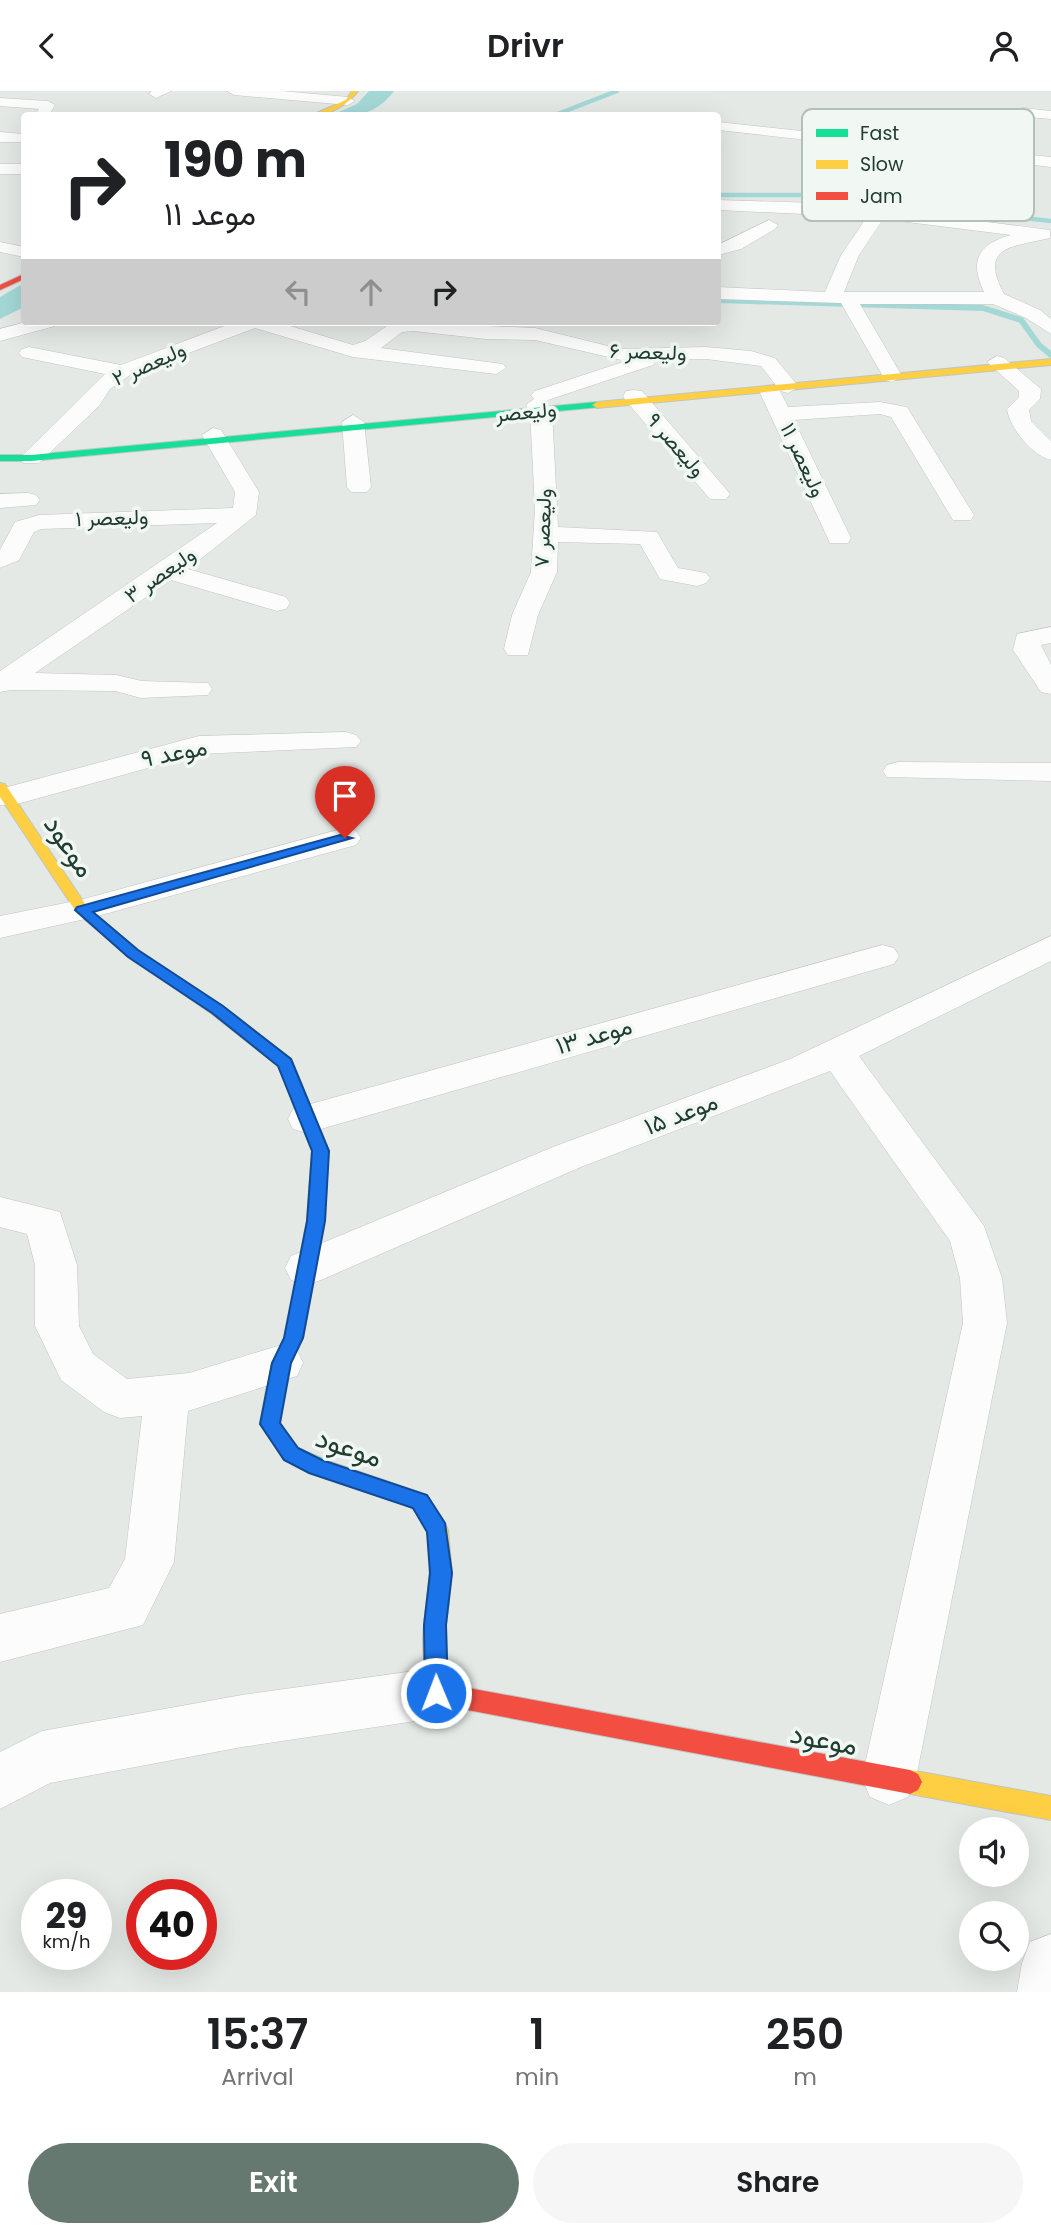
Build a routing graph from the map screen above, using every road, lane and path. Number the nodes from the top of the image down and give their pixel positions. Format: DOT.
graph roads {
  1 [pos="234,91"];
  2 [pos="351,96"];
  3 [pos="0,101"];
  4 [pos="44,112"];
  5 [pos="321,112"];
  6 [pos="0,114"];
  7 [pos="21,115"];
  8 [pos="721,125"];
  9 [pos="802,134"];
  10 [pos="0,137"];
  11 [pos="21,138"];
  12 [pos="1034,152"];
  13 [pos="1051,162"];
  14 [pos="784,190"];
  15 [pos="802,192"];
  16 [pos="721,205"];
  17 [pos="802,206"];
  18 [pos="873,221"];
  19 [pos="948,221"];
  20 [pos="769,225"];
  21 [pos="1047,234"];
  22 [pos="0,247"];
  23 [pos="721,249"];
  24 [pos="21,251"];
  25 [pos="723,288"];
  26 [pos="996,298"];
  27 [pos="845,302"];
  28 [pos="1049,324"];
  29 [pos="33,326"];
  30 [pos="244,326"];
  31 [pos="269,326"];
  32 [pos="406,326"];
  33 [pos="423,326"];
  34 [pos="0,335"];
  35 [pos="353,351"];
  36 [pos="29,353"];
  37 [pos="671,353"];
  38 [pos="1047,360"];
  39 [pos="1000,364"];
  40 [pos="496,368"];
  41 [pos="122,371"];
  42 [pos="891,374"];
  43 [pos="776,385"];
  44 [pos="636,398"];
  45 [pos="540,403"];
  46 [pos="782,414"];
  47 [pos="354,425"];
  48 [pos="214,438"];
  49 [pos="0,450"];
  50 [pos="1051,453"];
  51 [pos="34,454"];
  52 [pos="0,458"];
  53 [pos="359,487"];
  54 [pos="718,493"];
  55 [pos="28,500"];
  56 [pos="0,501"];
  57 [pos="962,515"];
  58 [pos="244,516"];
  59 [pos="545,534"];
  60 [pos="839,538"];
  61 [pos="0,560"];
  62 [pos="167,571"];
  63 [pos="697,578"];
  64 [pos="277,603"];
  65 [pos="1051,635"];
  66 [pos="518,649"];
  67 [pos="3,683"];
  68 [pos="1051,686"];
  69 [pos="198,689"];
  70 [pos="346,741"];
  71 [pos="898,771"];
  72 [pos="1051,772"];
  73 [pos="3,792"];
  74 [pos="345,838"];
  75 [pos="82,910"];
  76 [pos="0,927"];
  77 [pos="1051,947"];
  78 [pos="881,956"];
  79 [pos="836,1052"];
  80 [pos="307,1119"];
  81 [pos="0,1213"];
  82 [pos="306,1268"];
  83 [pos="281,1363"];
  84 [pos="167,1394"];
  85 [pos="0,1639"];
  86 [pos="436,1693"];
  87 [pos="889,1778"];
  88 [pos="0,1783"];
  89 [pos="1051,1808"];
  90 [pos="1051,1963"];
  91 [pos="1047,1992"];
  1 -- 2 [label="street"];
  2 -- 5 [label="street"];
  3 -- 4 [label="street"];
  6 -- 7 [label="street"];
  8 -- 9 [label="street"];
  10 -- 11 [label="street"];
  12 -- 13 [label="street"];
  14 -- 15 [label="street"];
  16 -- 17 [label="street"];
  18 -- 27 [label="street"];
  19 -- 21 [label="street"];
  20 -- 23 [label="street"];
  21 -- 26 [label="street"];
  22 -- 24 [label="street"];
  25 -- 27 [label="street"];
  26 -- 27 [label="street"];
  26 -- 28 [label="street"];
  27 -- 42 [label="street"];
  29 -- 34 [label="street"];
  30 -- 41 [label="street, ولیعصر ۲"];
  31 -- 35 [label="street"];
  32 -- 35 [label="street, ولیعصر ۶"];
  33 -- 37 [label="street, ولیعصر ۶"];
  35 -- 40 [label="street"];
  36 -- 41 [label="street"];
  37 -- 43 [label="street, ولیعصر ۶"];
  37 -- 45 [label="street"];
  38 -- 39 [label="street, ولیعصر"];
  39 -- 42 [label="street, ولیعصر"];
  39 -- 50 [label="street"];
  41 -- 51 [label="street, ولیعصر ۲"];
  42 -- 43 [label="street, ولیعصر"];
  43 -- 44 [label="street, ولیعصر"];
  43 -- 46 [label="street, ولیعصر ۱۱"];
  44 -- 45 [label="street, ولیعصر"];
  44 -- 54 [label="street, ولیعصر ۹"];
  45 -- 47 [label="street, ولیعصر"];
  45 -- 59 [label="street, ولیعصر ۷"];
  46 -- 57 [label="street"];
  46 -- 60 [label="street, ولیعصر ۱۱"];
  47 -- 48 [label="street, ولیعصر"];
  47 -- 53 [label="street"];
  48 -- 51 [label="street, ولیعصر"];
  48 -- 58 [label="street"];
  49 -- 51 [label="street, ولیعصر"];
  51 -- 52 [label="street, ولیعصر"];
  55 -- 56 [label="street"];
  58 -- 61 [label="street, ولیعصر ۱"];
  58 -- 62 [label="street, ولیعصر ۳"];
  59 -- 63 [label="street"];
  59 -- 66 [label="street, ولیعصر ۷"];
  62 -- 64 [label="street"];
  62 -- 67 [label="street, ولیعصر ۳"];
  65 -- 68 [label="street"];
  67 -- 69 [label="street"];
  70 -- 73 [label="street, موعد ۹"];
  71 -- 72 [label="street"];
  73 -- 75 [label="street, موعود"];
  74 -- 75 [label="street"];
  75 -- 76 [label="street"];
  75 -- 80 [label="street, موعود"];
  77 -- 79 [label="street, موعد ۱۵"];
  78 -- 80 [label="street, موعد ۱۳"];
  79 -- 82 [label="street, موعد ۱۵"];
  79 -- 87 [label="street"];
  80 -- 82 [label="street, موعود"];
  81 -- 84 [label="street"];
  82 -- 83 [label="street, موعود"];
  83 -- 84 [label="street"];
  83 -- 86 [label="street, موعود"];
  84 -- 85 [label="street"];
  86 -- 87 [label="street, موعود"];
  86 -- 88 [label="street"];
  87 -- 89 [label="street, موعود"];
  90 -- 91 [label="street"];
}
